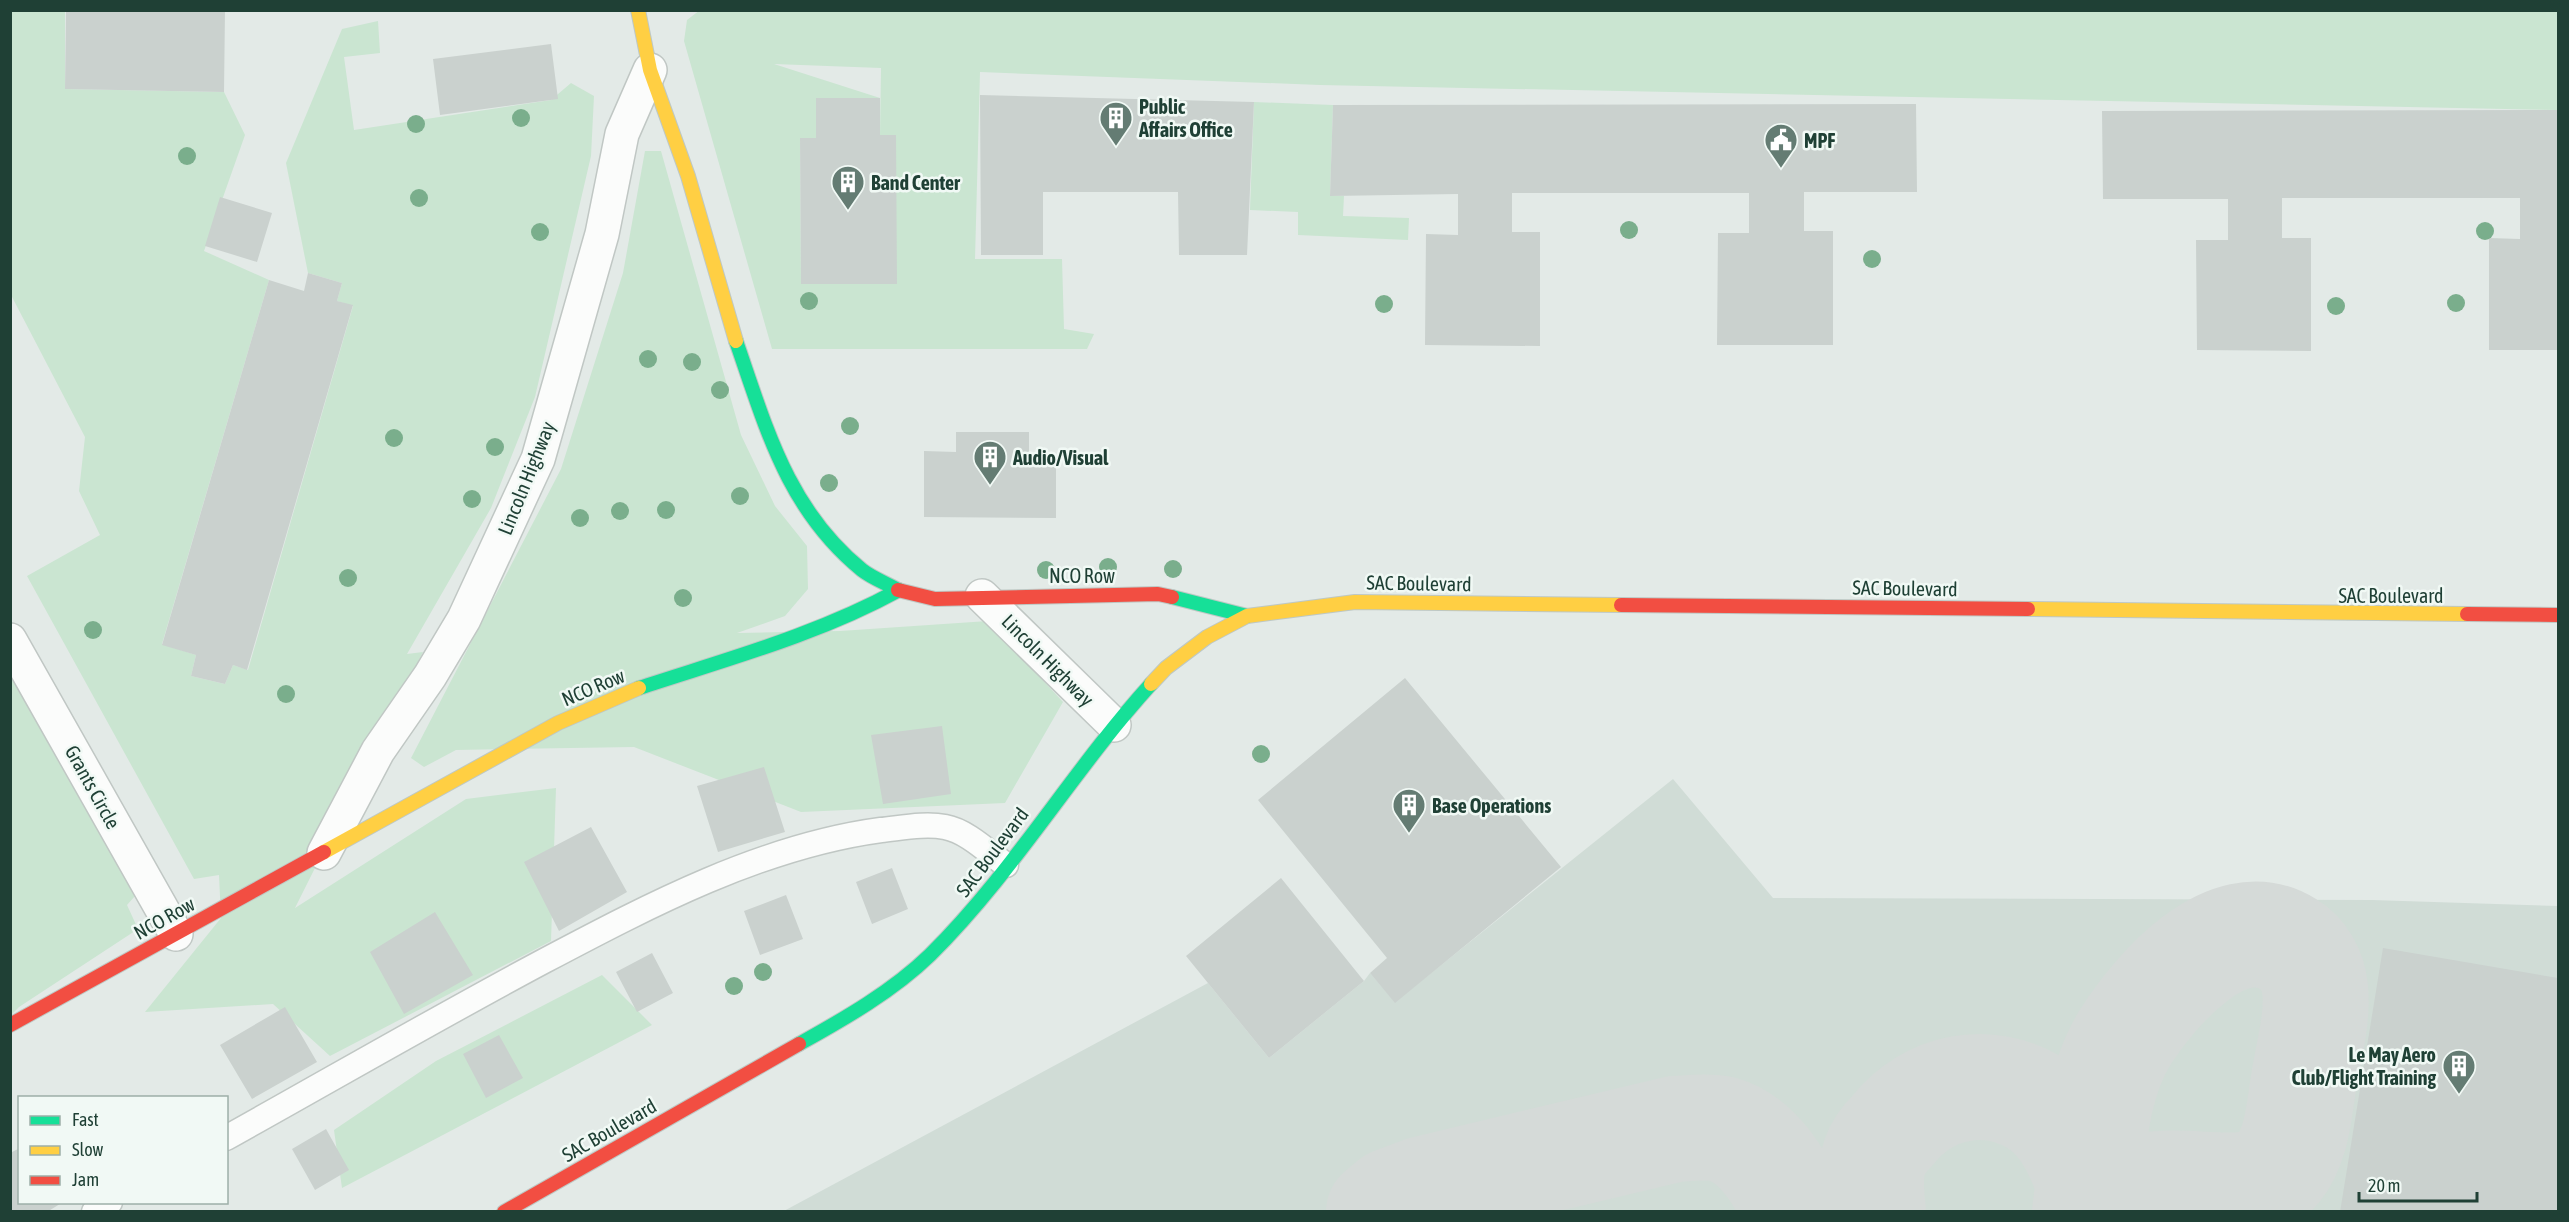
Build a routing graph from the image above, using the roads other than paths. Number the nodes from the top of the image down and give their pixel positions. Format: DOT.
graph roads {
  1 [pos="638,10"];
  2 [pos="650,70"];
  3 [pos="899,590"];
  4 [pos="982,596"];
  5 [pos="2559,615"];
  6 [pos="1247,616"];
  7 [pos="10,640"];
  8 [pos="1113,725"];
  9 [pos="324,853"];
  10 [pos="1006,865"];
  11 [pos="176,934"];
  12 [pos="10,1025"];
  13 [pos="228,1137"];
  14 [pos="108,1204"];
  15 [pos="94,1212"];
  16 [pos="504,1212"];
  1 -- 2 [label="street"];
  2 -- 3 [label="street"];
  2 -- 9 [label="street, Lincoln Highway"];
  3 -- 4 [label="street, NCO Row"];
  3 -- 9 [label="street, NCO Row"];
  4 -- 6 [label="street, NCO Row"];
  4 -- 8 [label="street, Lincoln Highway"];
  5 -- 6 [label="street, SAC Boulevard"];
  6 -- 8 [label="street, SAC Boulevard"];
  7 -- 11 [label="street, Grants Circle"];
  8 -- 10 [label="street, SAC Boulevard"];
  9 -- 11 [label="street, NCO Row"];
  10 -- 13 [label="lane"];
  10 -- 16 [label="street, SAC Boulevard"];
  11 -- 12 [label="street, NCO Row"];
  14 -- 15 [label="lane"];
}
